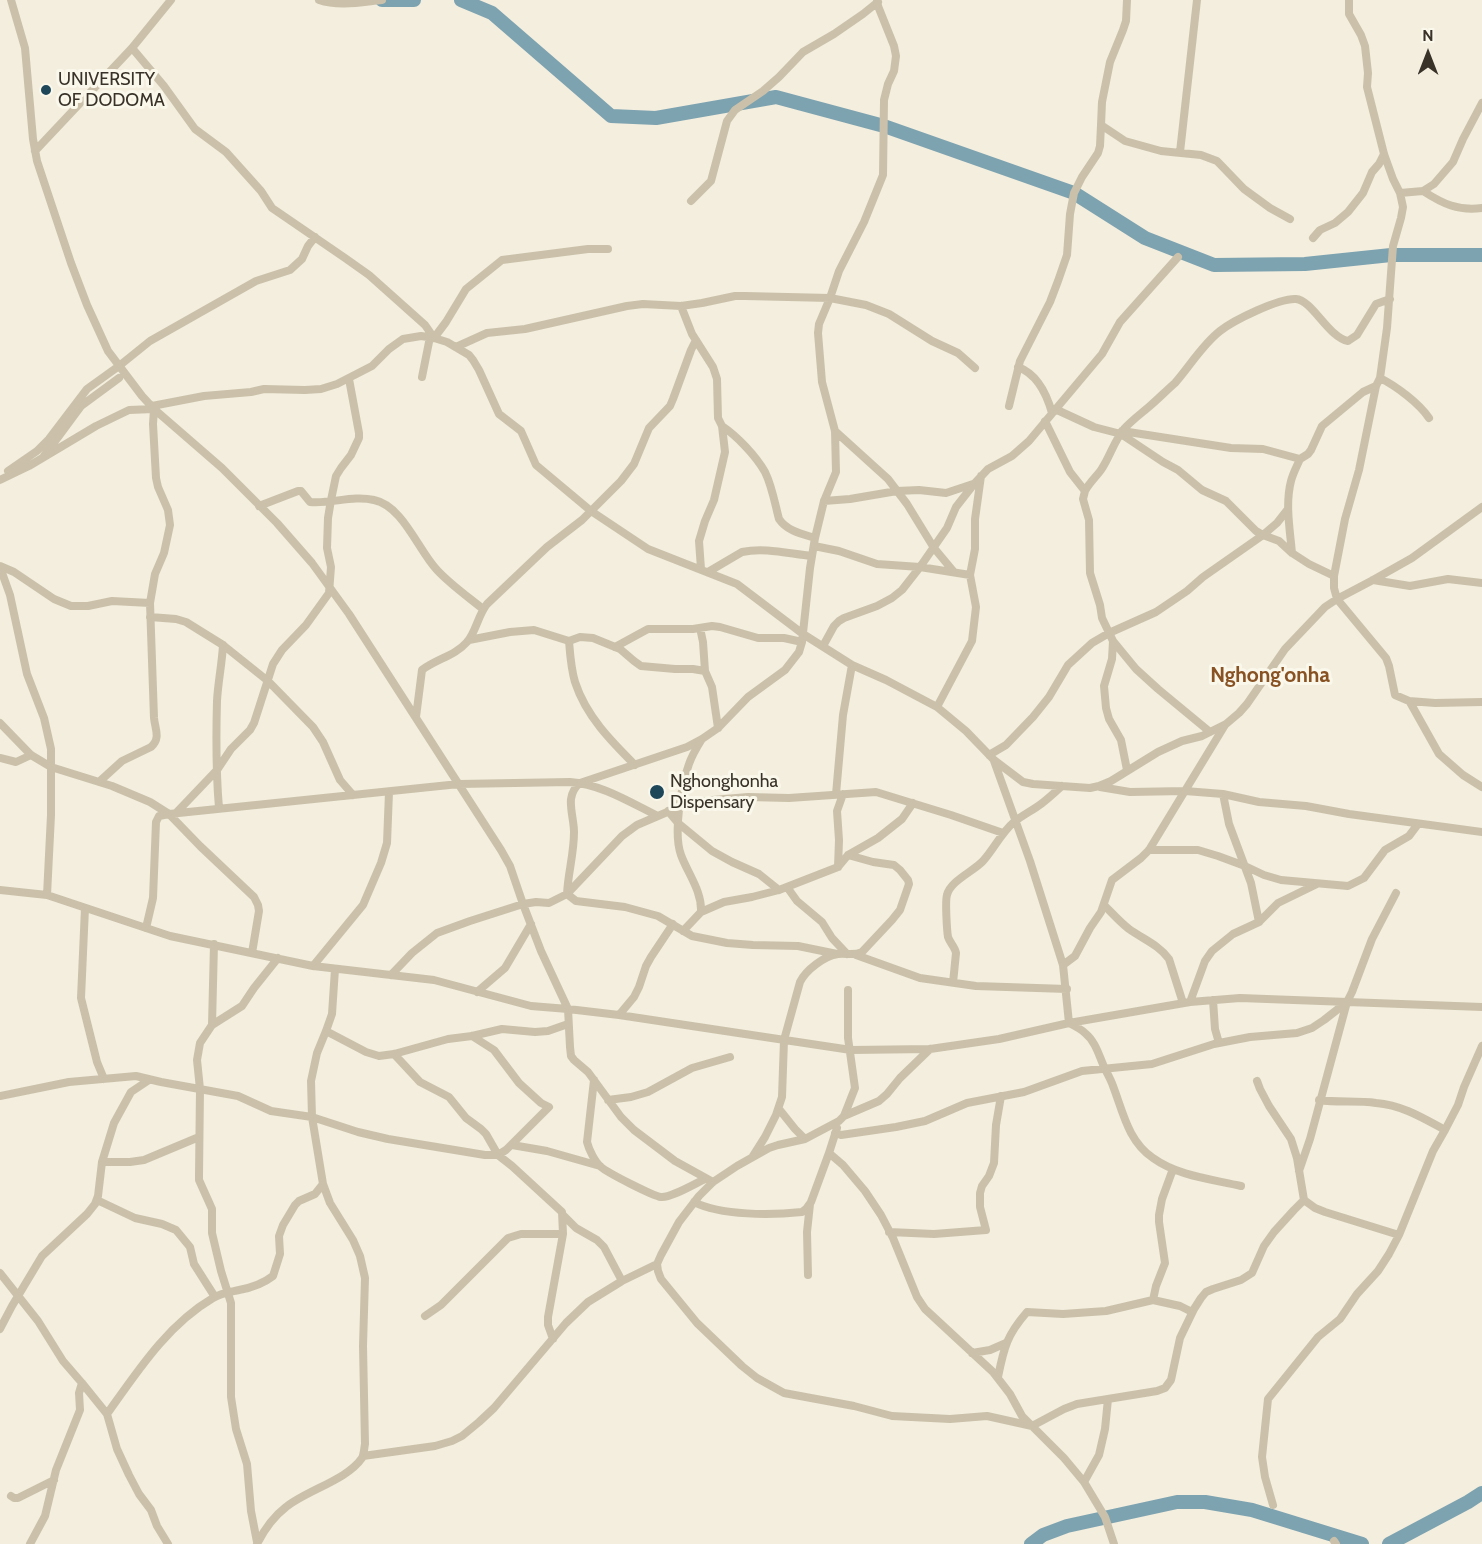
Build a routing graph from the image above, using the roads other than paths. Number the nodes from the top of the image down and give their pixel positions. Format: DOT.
graph roads {
  1 [pos="11,0"];
  2 [pos="171,0"];
  3 [pos="319,0"];
  4 [pos="382,0"];
  5 [pos="1127,0"];
  6 [pos="1197,0"];
  7 [pos="1349,0"];
  8 [pos="878,1"];
  9 [pos="132,48"];
  10 [pos="1482,103"];
  11 [pos="1101,125"];
  12 [pos="35,151"];
  13 [pos="1180,152"];
  14 [pos="1384,154"];
  15 [pos="1423,191"];
  16 [pos="1400,193"];
  17 [pos="691,201"];
  18 [pos="1482,208"];
  19 [pos="1290,219"];
  20 [pos="315,237"];
  21 [pos="1313,238"];
  22 [pos="608,249"];
  23 [pos="1178,257"];
  24 [pos="830,298"];
  25 [pos="1390,299"];
  26 [pos="681,306"];
  27 [pos="432,338"];
  28 [pos="696,340"];
  29 [pos="456,346"];
  30 [pos="119,366"];
  31 [pos="1018,367"];
  32 [pos="975,368"];
  33 [pos="422,377"];
  34 [pos="119,378"];
  35 [pos="1380,378"];
  36 [pos="349,379"];
  37 [pos="1376,386"];
  38 [pos="1009,406"];
  39 [pos="153,407"];
  40 [pos="1054,411"];
  41 [pos="1429,418"];
  42 [pos="1045,421"];
  43 [pos="722,426"];
  44 [pos="834,431"];
  45 [pos="1121,433"];
  46 [pos="42,459"];
  47 [pos="1300,459"];
  48 [pos="981,476"];
  49 [pos="0,478"];
  50 [pos="974,484"];
  51 [pos="897,491"];
  52 [pos="1085,491"];
  53 [pos="331,500"];
  54 [pos="824,501"];
  55 [pos="260,506"];
  56 [pos="1482,507"];
  57 [pos="1288,509"];
  58 [pos="591,511"];
  59 [pos="1263,535"];
  60 [pos="815,542"];
  61 [pos="934,548"];
  62 [pos="1292,553"];
  63 [pos="812,556"];
  64 [pos="0,567"];
  65 [pos="920,567"];
  66 [pos="704,571"];
  67 [pos="954,572"];
  68 [pos="970,575"];
  69 [pos="1334,576"];
  70 [pos="1373,580"];
  71 [pos="1482,583"];
  72 [pos="329,586"];
  73 [pos="1337,598"];
  74 [pos="150,603"];
  75 [pos="483,609"];
  76 [pos="150,617"];
  77 [pos="700,628"];
  78 [pos="1109,633"];
  79 [pos="803,638"];
  80 [pos="469,640"];
  81 [pos="569,641"];
  82 [pos="1113,641"];
  83 [pos="223,645"];
  84 [pos="823,646"];
  85 [pos="615,647"];
  86 [pos="852,665"];
  87 [pos="705,671"];
  88 [pos="268,681"];
  89 [pos="1408,701"];
  90 [pos="1482,702"];
  91 [pos="937,707"];
  92 [pos="416,717"];
  93 [pos="0,723"];
  94 [pos="1226,724"];
  95 [pos="718,728"];
  96 [pos="1210,732"];
  97 [pos="702,739"];
  98 [pos="31,755"];
  99 [pos="992,757"];
  100 [pos="0,758"];
  101 [pos="635,765"];
  102 [pos="51,767"];
  103 [pos="217,770"];
  104 [pos="1127,770"];
  105 [pos="100,781"];
  106 [pos="580,783"];
  107 [pos="459,784"];
  108 [pos="1062,786"];
  109 [pos="1099,786"];
  110 [pos="1482,787"];
  111 [pos="1185,791"];
  112 [pos="390,792"];
  113 [pos="839,794"];
  114 [pos="1223,794"];
  115 [pos="353,795"];
  116 [pos="913,803"];
  117 [pos="219,808"];
  118 [pos="678,808"];
  119 [pos="668,811"];
  120 [pos="173,813"];
  121 [pos="658,816"];
  122 [pos="1015,821"];
  123 [pos="678,823"];
  124 [pos="1418,824"];
  125 [pos="1482,832"];
  126 [pos="1003,834"];
  127 [pos="1149,850"];
  128 [pos="848,855"];
  129 [pos="1245,866"];
  130 [pos="838,867"];
  131 [pos="1317,884"];
  132 [pos="783,888"];
  133 [pos="0,890"];
  134 [pos="1396,893"];
  135 [pos="567,894"];
  136 [pos="47,895"];
  137 [pos="523,904"];
  138 [pos="1104,905"];
  139 [pos="85,908"];
  140 [pos="701,912"];
  141 [pos="1259,922"];
  142 [pos="531,924"];
  143 [pos="673,924"];
  144 [pos="147,928"];
  145 [pos="683,931"];
  146 [pos="214,944"];
  147 [pos="252,953"];
  148 [pos="837,954"];
  149 [pos="852,955"];
  150 [pos="278,958"];
  151 [pos="313,966"];
  152 [pos="1063,966"];
  153 [pos="334,969"];
  154 [pos="391,975"];
  155 [pos="953,983"];
  156 [pos="1066,989"];
  157 [pos="848,990"];
  158 [pos="477,993"];
  159 [pos="1214,1000"];
  160 [pos="1186,1002"];
  161 [pos="1347,1002"];
  162 [pos="1482,1007"];
  163 [pos="568,1008"];
  164 [pos="619,1015"];
  165 [pos="1070,1023"];
  166 [pos="212,1024"];
  167 [pos="568,1024"];
  168 [pos="326,1031"];
  169 [pos="472,1036"];
  170 [pos="784,1040"];
  171 [pos="1220,1043"];
  172 [pos="1482,1046"];
  173 [pos="930,1049"];
  174 [pos="850,1050"];
  175 [pos="394,1054"];
  176 [pos="1480,1056"];
  177 [pos="730,1057"];
  178 [pos="1105,1069"];
  179 [pos="104,1079"];
  180 [pos="149,1080"];
  181 [pos="594,1080"];
  182 [pos="1257,1081"];
  183 [pos="200,1089"];
  184 [pos="0,1096"];
  185 [pos="1001,1096"];
  186 [pos="608,1100"];
  187 [pos="1319,1100"];
  188 [pos="778,1109"];
  189 [pos="312,1117"];
  190 [pos="841,1118"];
  191 [pos="1446,1130"];
  192 [pos="835,1133"];
  193 [pos="199,1137"];
  194 [pos="805,1139"];
  195 [pos="512,1145"];
  196 [pos="829,1153"];
  197 [pos="498,1155"];
  198 [pos="753,1157"];
  199 [pos="102,1162"];
  200 [pos="600,1166"];
  201 [pos="1173,1169"];
  202 [pos="1299,1171"];
  203 [pos="705,1179"];
  204 [pos="713,1182"];
  205 [pos="323,1184"];
  206 [pos="1241,1186"];
  207 [pos="97,1200"];
  208 [pos="1305,1200"];
  209 [pos="694,1202"];
  210 [pos="810,1204"];
  211 [pos="563,1215"];
  212 [pos="889,1232"];
  213 [pos="562,1234"];
  214 [pos="1400,1235"];
  215 [pos="657,1264"];
  216 [pos="0,1272"];
  217 [pos="808,1275"];
  218 [pos="622,1281"];
  219 [pos="228,1292"];
  220 [pos="19,1296"];
  221 [pos="215,1297"];
  222 [pos="1153,1300"];
  223 [pos="1192,1312"];
  224 [pos="425,1316"];
  225 [pos="0,1329"];
  226 [pos="553,1339"];
  227 [pos="1006,1343"];
  228 [pos="972,1353"];
  229 [pos="998,1377"];
  230 [pos="82,1383"];
  231 [pos="1108,1399"];
  232 [pos="107,1414"];
  233 [pos="1032,1426"];
  234 [pos="363,1456"];
  235 [pos="54,1480"];
  236 [pos="1084,1482"];
  237 [pos="10,1496"];
  238 [pos="1273,1505"];
  239 [pos="257,1543"];
  240 [pos="30,1544"];
  241 [pos="168,1544"];
  242 [pos="1114,1544"];
  1 -- 12 [label="street"];
  2 -- 9 [label="street"];
  3 -- 4 [label="street"];
  5 -- 11 [label="street"];
  6 -- 13 [label="street"];
  7 -- 14 [label="street"];
  8 -- 17 [label="street"];
  8 -- 24 [label="street"];
  9 -- 12 [label="street"];
  9 -- 20 [label="street"];
  10 -- 15 [label="street"];
  11 -- 13 [label="street"];
  11 -- 31 [label="street"];
  12 -- 30 [label="street"];
  13 -- 19 [label="street"];
  14 -- 16 [label="street"];
  14 -- 21 [label="street"];
  15 -- 16 [label="street"];
  15 -- 18 [label="street"];
  16 -- 25 [label="street"];
  20 -- 27 [label="street"];
  20 -- 30 [label="street"];
  22 -- 27 [label="street"];
  23 -- 40 [label="street"];
  24 -- 26 [label="street"];
  24 -- 32 [label="street"];
  24 -- 44 [label="street"];
  25 -- 35 [label="street"];
  25 -- 45 [label="street"];
  26 -- 28 [label="street"];
  26 -- 29 [label="street"];
  27 -- 29 [label="street"];
  27 -- 33 [label="street"];
  27 -- 36 [label="street"];
  28 -- 43 [label="street"];
  28 -- 58 [label="street"];
  29 -- 58 [label="street"];
  30 -- 39 [label="street"];
  30 -- 49 [label="street"];
  31 -- 38 [label="street"];
  31 -- 40 [label="street"];
  34 -- 46 [label="street"];
  35 -- 37 [label="street"];
  35 -- 41 [label="street"];
  36 -- 39 [label="street"];
  36 -- 53 [label="street"];
  37 -- 47 [label="street"];
  37 -- 69 [label="street"];
  39 -- 46 [label="street"];
  39 -- 55 [label="street"];
  39 -- 74 [label="street"];
  40 -- 42 [label="street"];
  40 -- 45 [label="street"];
  42 -- 48 [label="street"];
  42 -- 52 [label="street"];
  43 -- 60 [label="street"];
  43 -- 66 [label="street"];
  44 -- 51 [label="street"];
  44 -- 54 [label="street"];
  45 -- 47 [label="street"];
  45 -- 52 [label="street"];
  45 -- 59 [label="street"];
  46 -- 49 [label="street"];
  47 -- 57 [label="street"];
  48 -- 50 [label="street"];
  48 -- 68 [label="street"];
  50 -- 51 [label="street"];
  50 -- 61 [label="street"];
  51 -- 54 [label="street"];
  51 -- 61 [label="street"];
  52 -- 78 [label="street"];
  53 -- 55 [label="street"];
  53 -- 72 [label="street"];
  53 -- 75 [label="street"];
  54 -- 60 [label="street"];
  55 -- 72 [label="street"];
  56 -- 70 [label="street"];
  57 -- 59 [label="street"];
  57 -- 62 [label="street"];
  58 -- 66 [label="street"];
  58 -- 75 [label="street"];
  59 -- 62 [label="street"];
  59 -- 78 [label="street"];
  60 -- 63 [label="street"];
  60 -- 65 [label="street"];
  61 -- 65 [label="street"];
  61 -- 67 [label="street"];
  62 -- 69 [label="street"];
  63 -- 66 [label="street"];
  63 -- 79 [label="street"];
  64 -- 74 [label="street"];
  64 -- 102 [label="street"];
  65 -- 67 [label="street"];
  65 -- 84 [label="street"];
  66 -- 79 [label="street"];
  67 -- 68 [label="street"];
  68 -- 91 [label="street"];
  69 -- 73 [label="street"];
  70 -- 71 [label="street"];
  70 -- 73 [label="street"];
  72 -- 88 [label="street"];
  72 -- 92 [label="street"];
  73 -- 89 [label="street"];
  73 -- 94 [label="street"];
  74 -- 76 [label="street"];
  75 -- 80 [label="street"];
  76 -- 83 [label="street"];
  76 -- 105 [label="street"];
  77 -- 79 [label="street"];
  77 -- 85 [label="street"];
  77 -- 87 [label="street"];
  78 -- 82 [label="street"];
  78 -- 99 [label="street"];
  79 -- 84 [label="street"];
  79 -- 95 [label="street"];
  80 -- 81 [label="street"];
  80 -- 92 [label="street"];
  81 -- 85 [label="street"];
  81 -- 101 [label="street"];
  82 -- 96 [label="street"];
  82 -- 104 [label="street"];
  83 -- 88 [label="street"];
  83 -- 103 [label="street"];
  84 -- 86 [label="street"];
  85 -- 87 [label="street"];
  86 -- 91 [label="street"];
  86 -- 113 [label="street"];
  87 -- 95 [label="street"];
  88 -- 103 [label="street"];
  88 -- 115 [label="street"];
  89 -- 90 [label="street"];
  89 -- 110 [label="street"];
  91 -- 99 [label="street"];
  92 -- 107 [label="street"];
  93 -- 98 [label="street"];
  94 -- 96 [label="street"];
  94 -- 111 [label="street"];
  95 -- 97 [label="street"];
  96 -- 104 [label="street"];
  97 -- 101 [label="street"];
  97 -- 118 [label="street"];
  98 -- 100 [label="street"];
  98 -- 102 [label="street"];
  99 -- 108 [label="street"];
  99 -- 122 [label="street"];
  101 -- 106 [label="street"];
  102 -- 105 [label="street"];
  102 -- 136 [label="street"];
  103 -- 117 [label="street"];
  103 -- 120 [label="street"];
  104 -- 109 [label="street"];
  105 -- 120 [label="street"];
  106 -- 107 [label="street"];
  106 -- 121 [label="street"];
  106 -- 135 [label="street"];
  107 -- 112 [label="street"];
  107 -- 137 [label="street"];
  108 -- 109 [label="street"];
  108 -- 122 [label="street"];
  109 -- 111 [label="street"];
  111 -- 114 [label="street"];
  111 -- 127 [label="street"];
  112 -- 115 [label="street"];
  112 -- 151 [label="street"];
  113 -- 116 [label="street"];
  113 -- 118 [label="street"];
  113 -- 130 [label="street"];
  114 -- 124 [label="street"];
  114 -- 129 [label="street"];
  115 -- 117 [label="street"];
  116 -- 126 [label="street"];
  116 -- 128 [label="street"];
  117 -- 120 [label="street"];
  118 -- 119 [label="street"];
  118 -- 123 [label="street"];
  119 -- 121 [label="street"];
  119 -- 123 [label="street"];
  120 -- 144 [label="street"];
  120 -- 147 [label="street"];
  121 -- 135 [label="street"];
  122 -- 126 [label="street"];
  122 -- 152 [label="street"];
  123 -- 132 [label="street"];
  123 -- 140 [label="street"];
  124 -- 125 [label="street"];
  124 -- 131 [label="street"];
  126 -- 155 [label="street"];
  127 -- 129 [label="street"];
  127 -- 138 [label="street"];
  128 -- 130 [label="street"];
  128 -- 149 [label="street"];
  129 -- 131 [label="street"];
  129 -- 141 [label="street"];
  130 -- 132 [label="street"];
  131 -- 141 [label="street"];
  132 -- 140 [label="street"];
  132 -- 149 [label="street"];
  133 -- 136 [label="street"];
  134 -- 161 [label="street"];
  135 -- 137 [label="street"];
  135 -- 143 [label="street"];
  136 -- 139 [label="street"];
  137 -- 142 [label="street"];
  137 -- 154 [label="street"];
  138 -- 152 [label="street"];
  138 -- 160 [label="street"];
  139 -- 144 [label="street"];
  139 -- 179 [label="street"];
  140 -- 145 [label="street"];
  141 -- 160 [label="street"];
  142 -- 158 [label="street"];
  142 -- 163 [label="street"];
  143 -- 145 [label="street"];
  143 -- 164 [label="street"];
  144 -- 146 [label="street"];
  145 -- 148 [label="street"];
  146 -- 147 [label="street"];
  146 -- 166 [label="street"];
  147 -- 150 [label="street"];
  148 -- 149 [label="street"];
  148 -- 170 [label="street"];
  149 -- 155 [label="street"];
  150 -- 151 [label="street"];
  150 -- 166 [label="street"];
  151 -- 153 [label="street"];
  152 -- 156 [label="street"];
  153 -- 154 [label="street"];
  153 -- 168 [label="street"];
  154 -- 158 [label="street"];
  155 -- 156 [label="street"];
  156 -- 165 [label="street"];
  157 -- 174 [label="street"];
  158 -- 163 [label="street"];
  159 -- 160 [label="street"];
  159 -- 161 [label="street"];
  159 -- 171 [label="street"];
  160 -- 165 [label="street"];
  161 -- 162 [label="street"];
  161 -- 171 [label="street"];
  161 -- 187 [label="street"];
  163 -- 164 [label="street"];
  163 -- 167 [label="street"];
  164 -- 170 [label="street"];
  165 -- 173 [label="street"];
  165 -- 178 [label="street"];
  166 -- 183 [label="street"];
  167 -- 169 [label="street"];
  167 -- 181 [label="street"];
  168 -- 175 [label="street"];
  168 -- 189 [label="street"];
  169 -- 175 [label="street"];
  169 -- 195 [label="street"];
  170 -- 174 [label="street"];
  170 -- 188 [label="street"];
  171 -- 178 [label="street"];
  172 -- 176 [label="street"];
  173 -- 174 [label="street"];
  173 -- 190 [label="street"];
  174 -- 190 [label="street"];
  175 -- 197 [label="street"];
  176 -- 191 [label="street"];
  177 -- 186 [label="street"];
  178 -- 185 [label="street"];
  178 -- 201 [label="street"];
  179 -- 180 [label="street"];
  179 -- 184 [label="street"];
  180 -- 183 [label="street"];
  180 -- 199 [label="street"];
  181 -- 186 [label="street"];
  181 -- 200 [label="street"];
  182 -- 202 [label="street"];
  183 -- 189 [label="street"];
  183 -- 193 [label="street"];
  185 -- 192 [label="street"];
  185 -- 212 [label="street"];
  186 -- 203 [label="street"];
  187 -- 191 [label="street"];
  187 -- 202 [label="street"];
  188 -- 194 [label="street"];
  188 -- 198 [label="street"];
  189 -- 197 [label="street"];
  189 -- 205 [label="street"];
  190 -- 192 [label="street"];
  190 -- 194 [label="street"];
  191 -- 214 [label="street"];
  192 -- 196 [label="street"];
  193 -- 199 [label="street"];
  193 -- 219 [label="street"];
  194 -- 198 [label="street"];
  195 -- 197 [label="street"];
  195 -- 200 [label="street"];
  196 -- 210 [label="street"];
  196 -- 212 [label="street"];
  197 -- 211 [label="street"];
  198 -- 204 [label="street"];
  199 -- 207 [label="street"];
  200 -- 203 [label="street"];
  201 -- 206 [label="street"];
  201 -- 222 [label="street"];
  202 -- 208 [label="street"];
  203 -- 204 [label="street"];
  204 -- 209 [label="street"];
  205 -- 219 [label="street"];
  205 -- 234 [label="street"];
  207 -- 220 [label="street"];
  207 -- 221 [label="street"];
  208 -- 214 [label="street"];
  208 -- 223 [label="street"];
  209 -- 210 [label="street"];
  209 -- 215 [label="street"];
  210 -- 217 [label="street"];
  211 -- 213 [label="street"];
  211 -- 218 [label="street"];
  212 -- 228 [label="street"];
  213 -- 224 [label="street"];
  213 -- 226 [label="street"];
  214 -- 238 [label="street"];
  215 -- 218 [label="street"];
  215 -- 233 [label="street"];
  216 -- 220 [label="street"];
  218 -- 226 [label="street"];
  219 -- 221 [label="street"];
  219 -- 239 [label="street"];
  220 -- 225 [label="street"];
  220 -- 230 [label="street"];
  221 -- 232 [label="street"];
  222 -- 223 [label="street"];
  222 -- 227 [label="street"];
  223 -- 231 [label="street"];
  226 -- 234 [label="street"];
  227 -- 228 [label="street"];
  227 -- 229 [label="street"];
  228 -- 229 [label="street"];
  229 -- 233 [label="street"];
  230 -- 232 [label="street"];
  230 -- 235 [label="street"];
  231 -- 233 [label="street"];
  231 -- 236 [label="street"];
  232 -- 241 [label="street"];
  233 -- 236 [label="street"];
  234 -- 239 [label="street"];
  235 -- 237 [label="street"];
  235 -- 240 [label="street"];
  236 -- 242 [label="street"];
}
